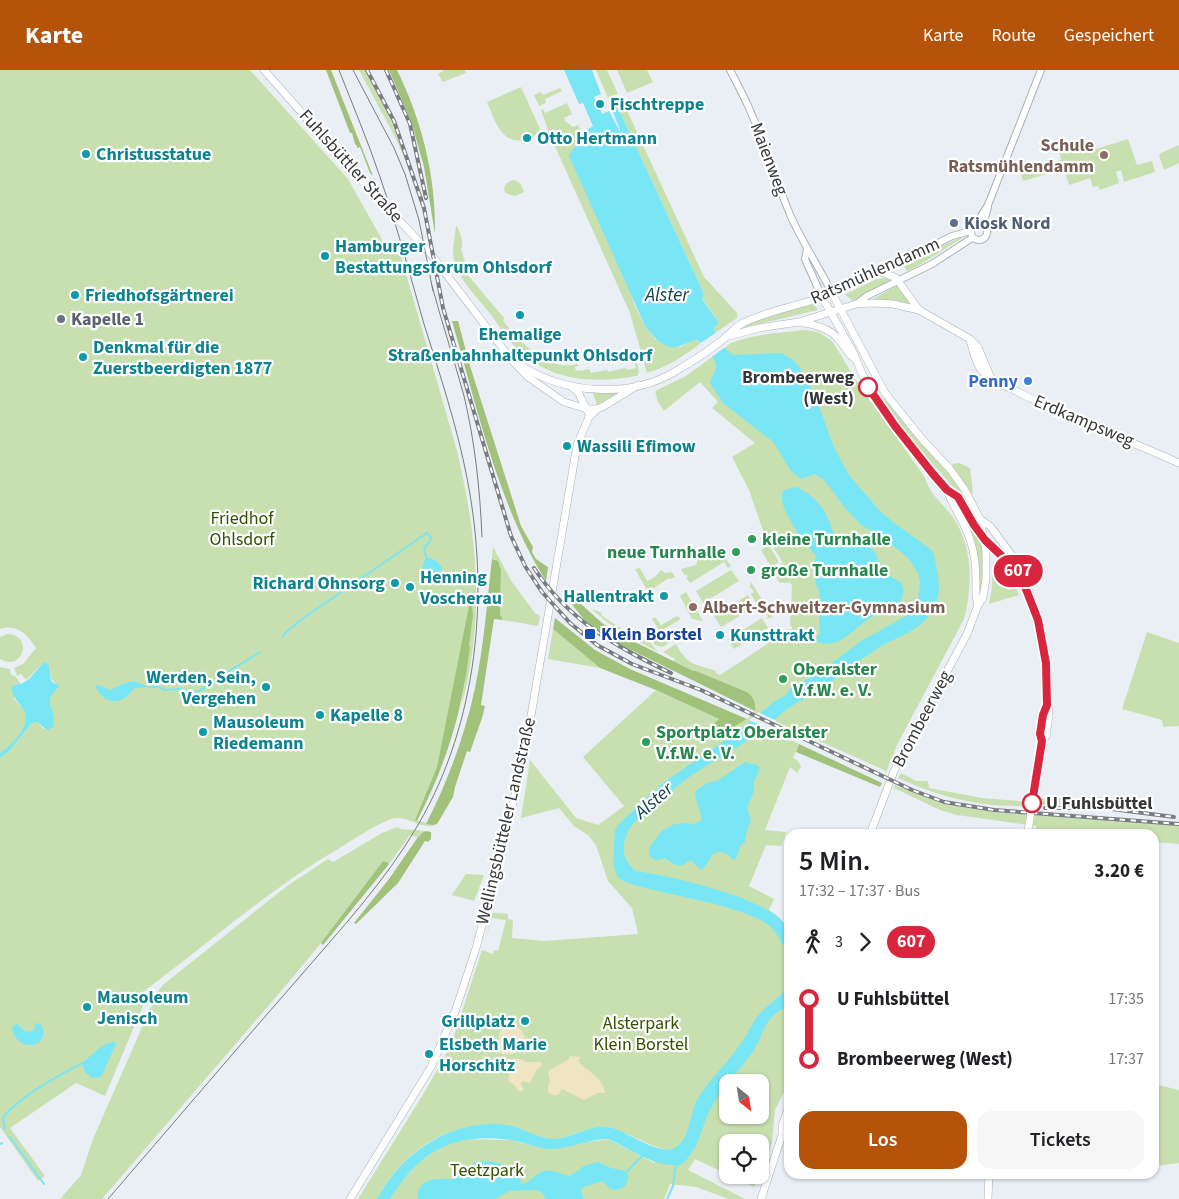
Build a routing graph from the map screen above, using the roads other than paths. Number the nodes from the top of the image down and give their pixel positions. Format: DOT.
graph roads {
  1 [pos="264,70"];
  2 [pos="730,70"];
  3 [pos="1041,70"];
  4 [pos="988,205"];
  5 [pos="976,224"];
  6 [pos="983,225"];
  7 [pos="972,234"];
  8 [pos="807,249"];
  9 [pos="876,273"];
  10 [pos="899,281"];
  11 [pos="832,293"];
  12 [pos="822,297"];
  13 [pos="856,304"];
  14 [pos="840,309"];
  15 [pos="919,310"];
  16 [pos="830,312"];
  17 [pos="799,322"];
  18 [pos="726,337"];
  19 [pos="510,358"];
  20 [pos="854,358"];
  21 [pos="638,385"];
  22 [pos="570,386"];
  23 [pos="587,409"];
  24 [pos="597,409"];
  25 [pos="589,417"];
  26 [pos="1179,463"];
  27 [pos="947,490"];
  28 [pos="980,519"];
  29 [pos="985,540"];
  30 [pos="1014,565"];
  31 [pos="978,605"];
  32 [pos="872,829"];
  33 [pos="1029,829"];
  34 [pos="784,1120"];
  35 [pos="784,1132"];
  36 [pos="782,1135"];
  37 [pos="989,1179"];
  38 [pos="350,1199"];
  39 [pos="762,1199"];
  40 [pos="988,1199"];
  1 -- 19 [label="main road, Fuhlsbüttler Straße"];
  2 -- 8 [label="street, Maienweg"];
  3 -- 4 [label="street"];
  4 -- 5 [label="street, Ratsmühlendamm"];
  4 -- 6 [label="street"];
  5 -- 6 [label="street"];
  5 -- 7 [label="street, Ratsmühlendamm"];
  6 -- 7 [label="street, Ratsmühlendamm"];
  7 -- 9 [label="street, Ratsmühlendamm"];
  7 -- 10 [label="street, Ratsmühlendamm"];
  8 -- 11 [label="street, Maienweg"];
  8 -- 12 [label="street, Maienweg"];
  9 -- 10 [label="main road"];
  9 -- 11 [label="main road, Ratsmühlendamm"];
  10 -- 13 [label="street, Ratsmühlendamm"];
  10 -- 15 [label="main road, Erdkampsweg"];
  11 -- 12 [label="main road, Ratsmühlendamm"];
  11 -- 14 [label="main road, Brombeerweg"];
  12 -- 16 [label="main road, Brombeerweg"];
  12 -- 18 [label="main road, Ratsmühlendamm"];
  13 -- 14 [label="main road, Ratsmühlendamm"];
  13 -- 15 [label="main road, Erdkampsweg"];
  14 -- 16 [label="main road, Ratsmühlendamm"];
  14 -- 28 [label="main road, Brombeerweg"];
  15 -- 26 [label="main road, Erdkampsweg"];
  16 -- 17 [label="main road, Ratsmühlendamm"];
  16 -- 20 [label="main road, Brombeerweg"];
  17 -- 18 [label="main road, Ratsmühlendamm"];
  17 -- 20 [label="main road"];
  18 -- 21 [label="main road, Ratsmühlendamm"];
  19 -- 22 [label="main road, Fuhlsbüttler Straße"];
  19 -- 23 [label="main road, Fuhlsbüttler Straße"];
  20 -- 27 [label="main road, Brombeerweg"];
  21 -- 22 [label="main road, Ratsmühlendamm"];
  21 -- 24 [label="main road, Ratsmühlendamm"];
  22 -- 23 [label="main road"];
  23 -- 24 [label="main road"];
  23 -- 25 [label="main road"];
  24 -- 25 [label="main road, Wellingsbütteler Landstraße"];
  25 -- 38 [label="main road, Wellingsbütteler Landstraße"];
  27 -- 29 [label="main road"];
  27 -- 31 [label="main road, Brombeerweg"];
  28 -- 29 [label="main road, Brombeerweg"];
  28 -- 30 [label="main road"];
  29 -- 30 [label="main road"];
  29 -- 31 [label="main road, Brombeerweg"];
  30 -- 33 [label="main road, bridge"];
  31 -- 32 [label="main road, Brombeerweg"];
  34 -- 36 [label="main road"];
  35 -- 36 [label="main road"];
  36 -- 39 [label="main road"];
  37 -- 40 [label="main road"];
}
